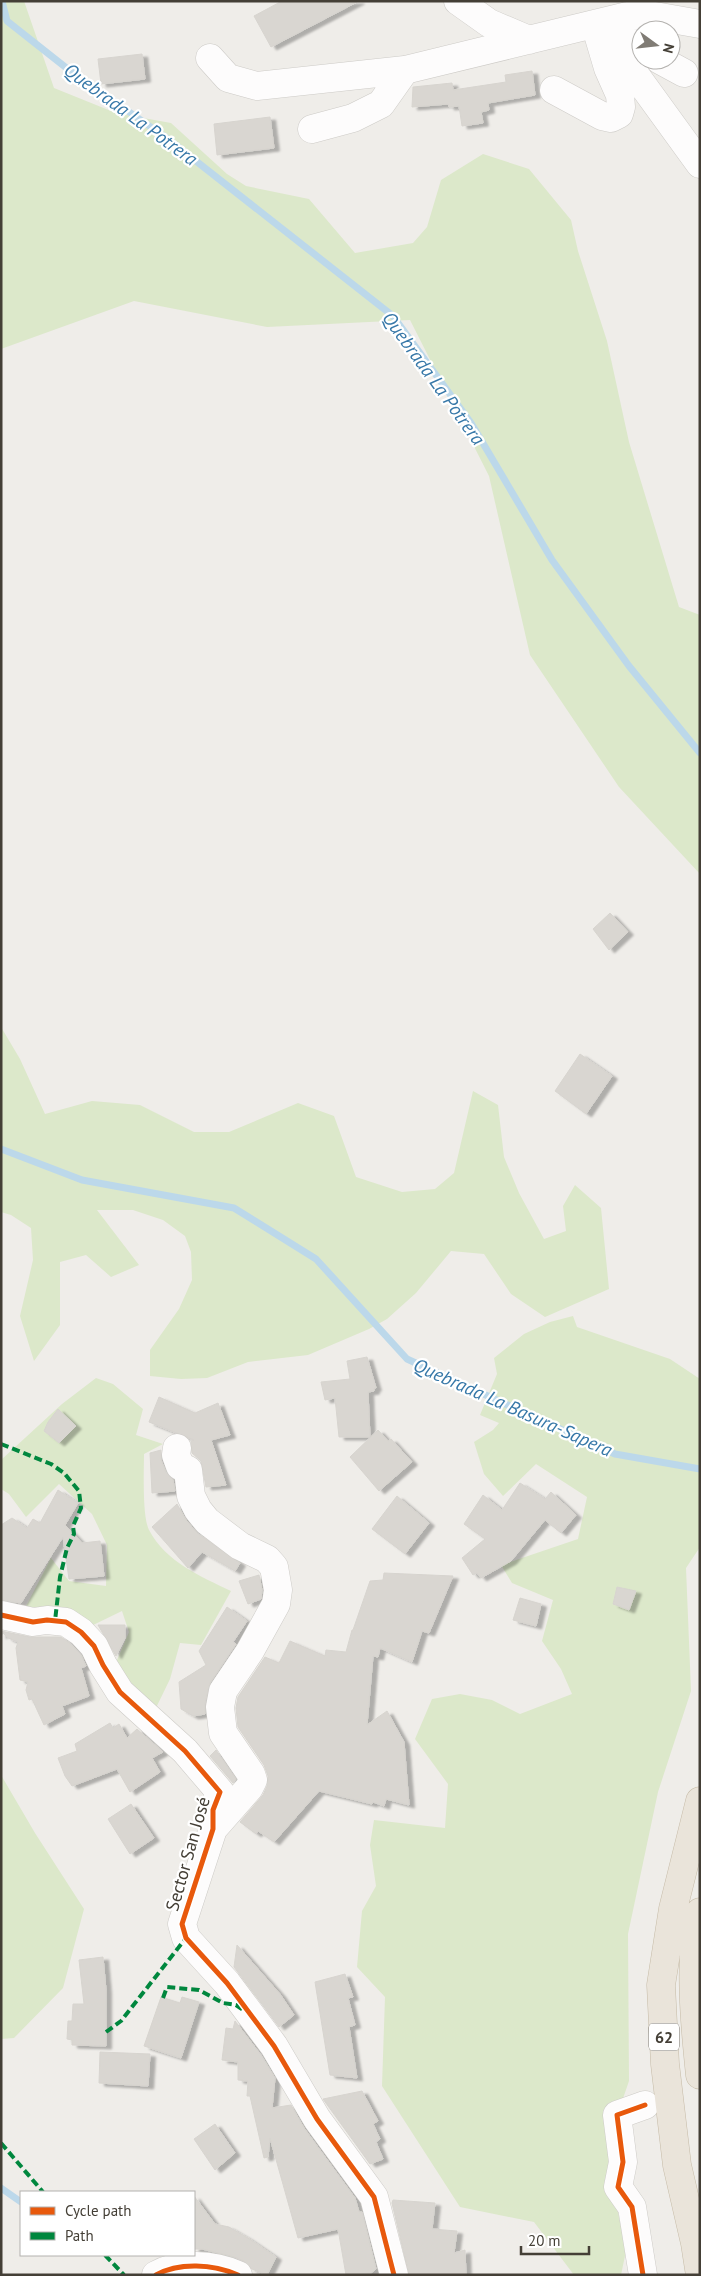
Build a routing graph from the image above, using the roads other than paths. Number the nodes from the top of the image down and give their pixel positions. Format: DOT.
graph roads {
  1 [pos="458,1"];
  2 [pos="627,16"];
  3 [pos="652,20"];
  4 [pos="595,24"];
  5 [pos="681,24"];
  6 [pos="700,24"];
  7 [pos="529,40"];
  8 [pos="210,58"];
  9 [pos="406,70"];
  10 [pos="678,70"];
  11 [pos="684,73"];
  12 [pos="554,90"];
  13 [pos="312,130"];
  14 [pos="700,164"];
  15 [pos="177,1448"];
  16 [pos="1,1615"];
  17 [pos="700,1801"];
  18 [pos="213,1829"];
  19 [pos="700,1912"];
  20 [pos="699,2057"];
  21 [pos="646,2105"];
  22 [pos="156,2275"];
  23 [pos="238,2275"];
  24 [pos="394,2275"];
  25 [pos="643,2275"];
  26 [pos="700,2275"];
  1 -- 7 [label="street"];
  2 -- 3 [label="street"];
  2 -- 4 [label="street"];
  2 -- 14 [label="street"];
  4 -- 7 [label="street"];
  4 -- 12 [label="street"];
  5 -- 6 [label="street"];
  7 -- 9 [label="street"];
  8 -- 9 [label="street"];
  9 -- 13 [label="street"];
  10 -- 11 [label="street"];
  15 -- 18 [label="street"];
  16 -- 18 [label="street, Sector San José"];
  17 -- 26 [label="highway, 62"];
  18 -- 24 [label="street, Sector San José"];
  19 -- 20 [label="highway, 62"];
  21 -- 25 [label="street"];
  22 -- 23 [label="street"];
}
